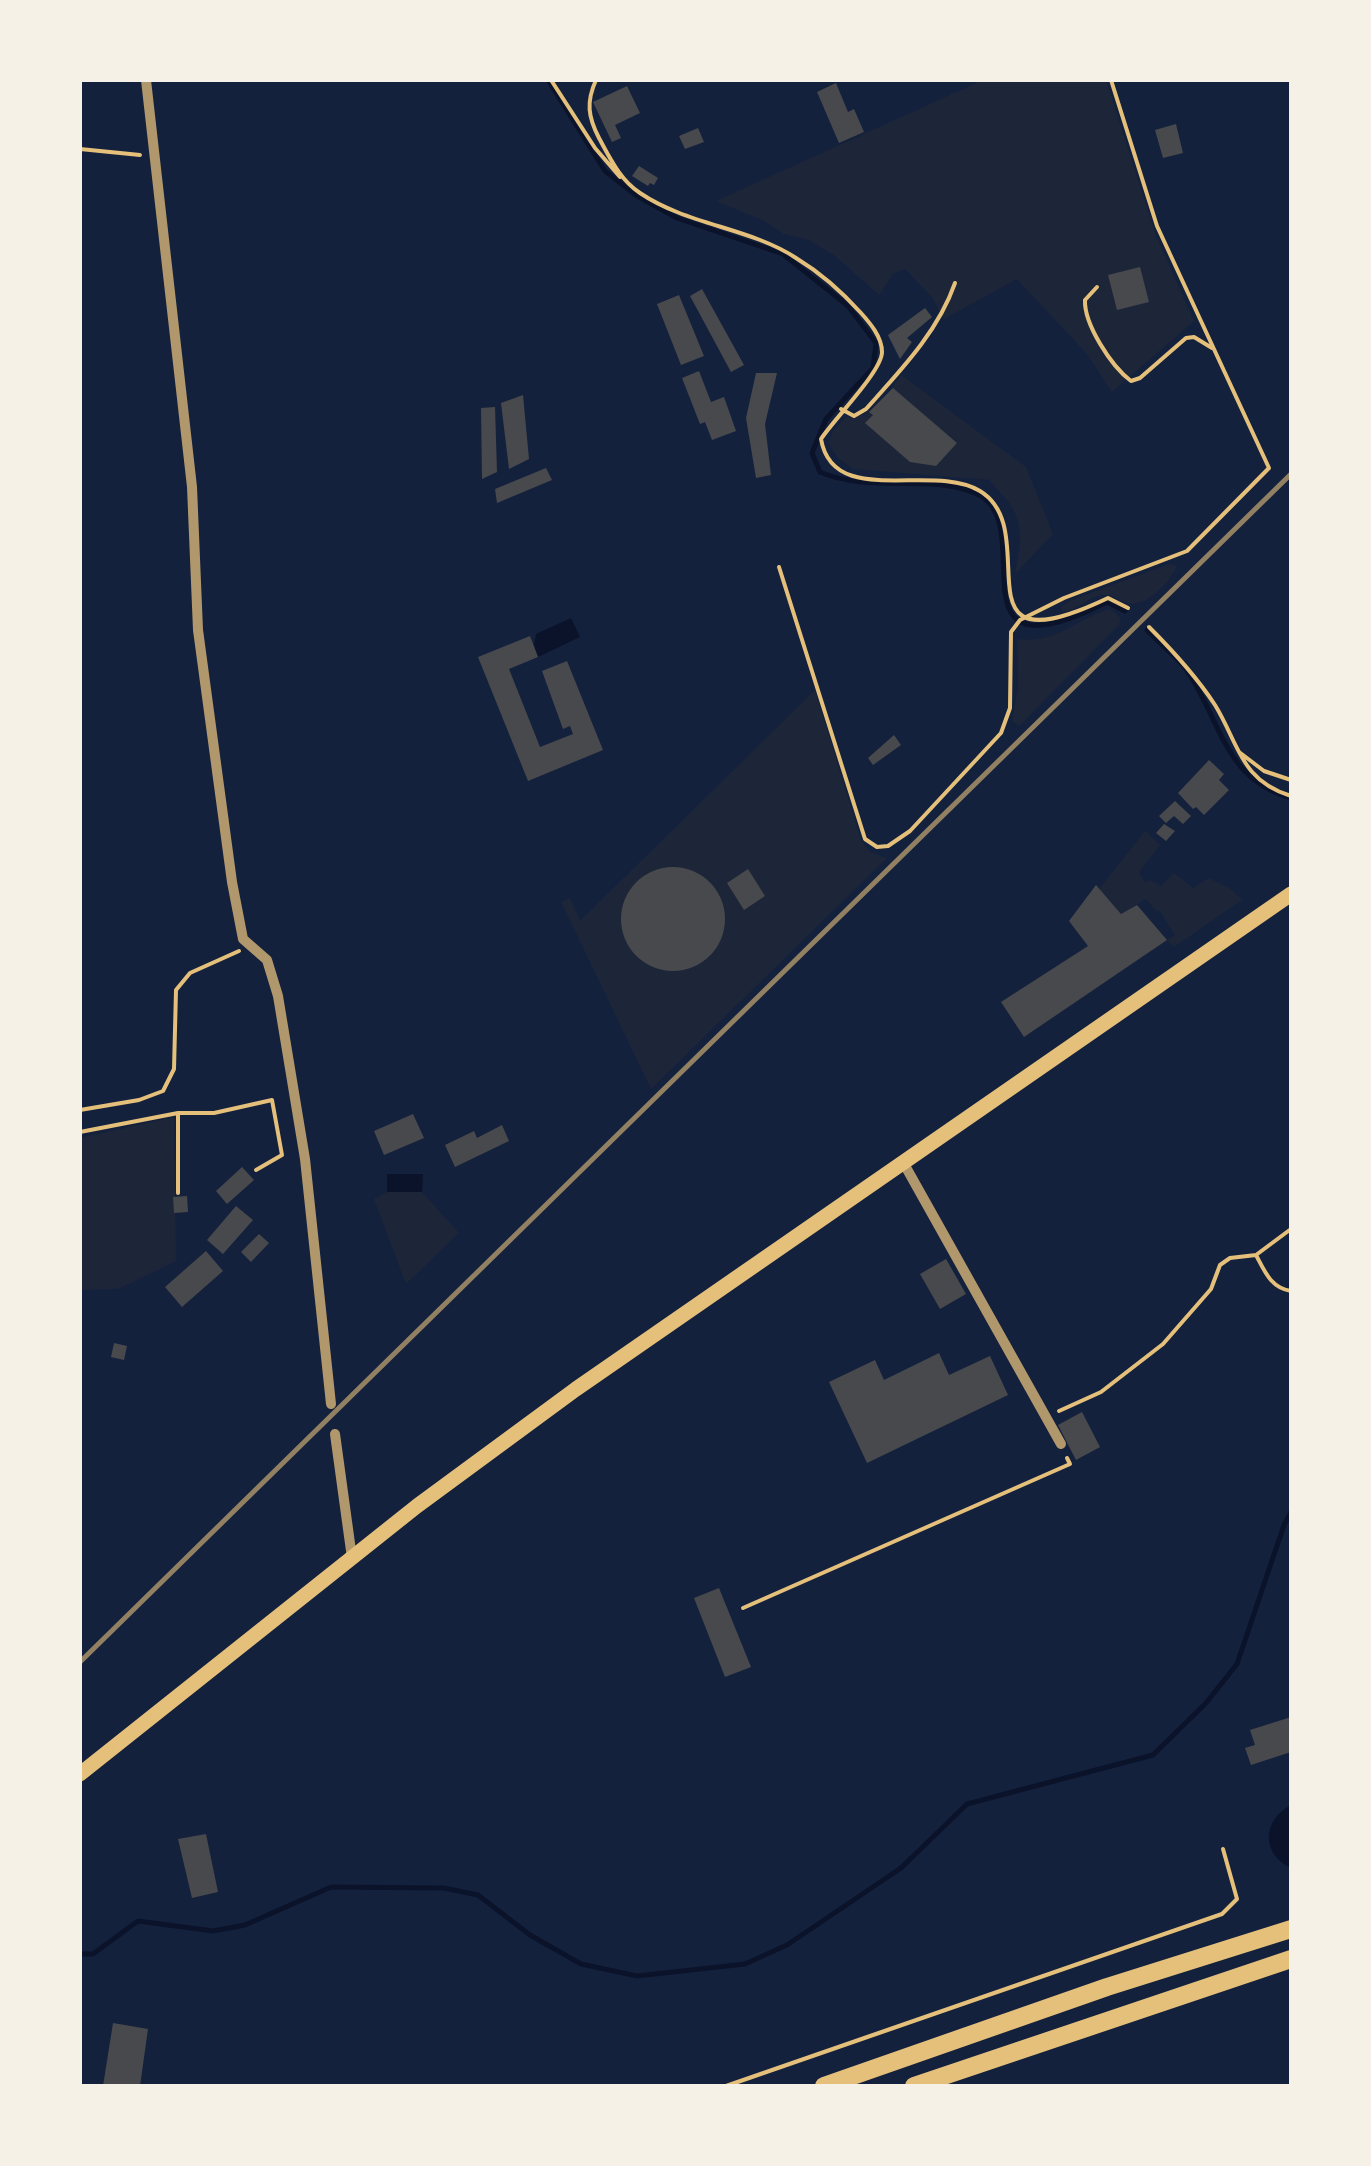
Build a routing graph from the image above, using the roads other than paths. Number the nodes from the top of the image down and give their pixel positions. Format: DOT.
graph roads {
  1 [pos="146,80"];
  2 [pos="1291,894"];
  3 [pos="904,1162"];
  4 [pos="331,1404"];
  5 [pos="335,1434"];
  6 [pos="1061,1444"];
  7 [pos="352,1558"];
  8 [pos="80,1774"];
  9 [pos="1291,1929"];
  10 [pos="1291,1959"];
  11 [pos="824,2086"];
  12 [pos="914,2086"];
  1 -- 4 [label="street"];
  2 -- 3 [label="main road"];
  3 -- 6 [label="street"];
  3 -- 7 [label="main road"];
  5 -- 7 [label="street"];
  7 -- 8 [label="main road"];
  9 -- 11 [label="highway"];
  10 -- 12 [label="highway"];
}
